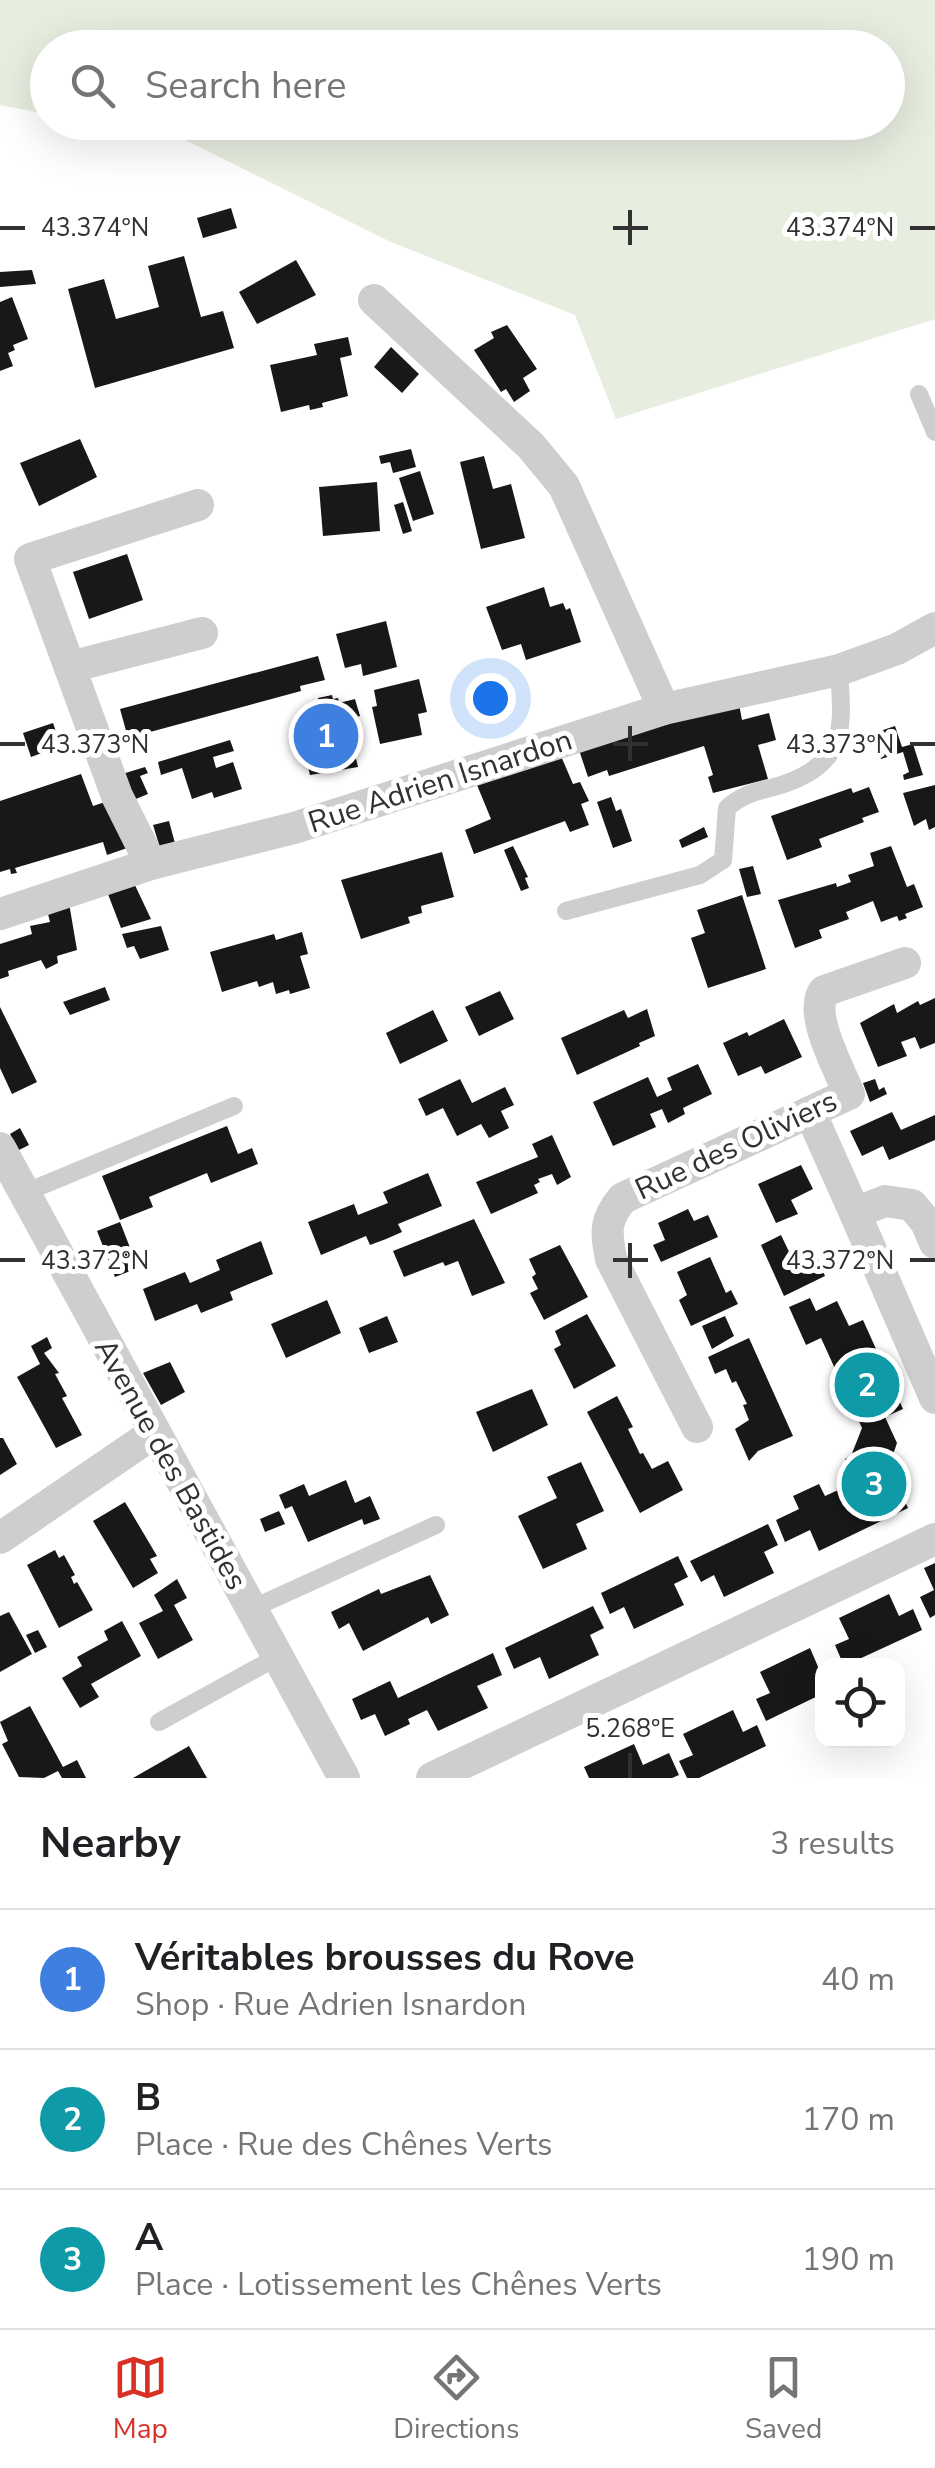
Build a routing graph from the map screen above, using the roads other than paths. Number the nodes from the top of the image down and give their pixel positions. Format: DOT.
graph roads {
  1 [pos="374,300"];
  2 [pos="919,394"];
  3 [pos="935,432"];
  4 [pos="198,505"];
  5 [pos="935,628"];
  6 [pos="202,633"];
  7 [pos="70,668"];
  8 [pos="839,670"];
  9 [pos="664,709"];
  10 [pos="151,864"];
  11 [pos="566,911"];
  12 [pos="0,914"];
  13 [pos="905,963"];
  14 [pos="234,1106"];
  15 [pos="810,1112"];
  16 [pos="0,1148"];
  17 [pos="24,1193"];
  18 [pos="856,1212"];
  19 [pos="935,1243"];
  20 [pos="935,1398"];
  21 [pos="697,1427"];
  22 [pos="154,1434"];
  23 [pos="436,1525"];
  24 [pos="0,1538"];
  25 [pos="935,1538"];
  26 [pos="251,1609"];
  27 [pos="278,1658"];
  28 [pos="159,1722"];
  29 [pos="344,1778"];
  30 [pos="432,1778"];
  1 -- 9 [label="street"];
  2 -- 3 [label="lane"];
  4 -- 7 [label="street"];
  5 -- 8 [label="street, Rue Adrien Isnardon"];
  6 -- 7 [label="street"];
  7 -- 10 [label="street"];
  8 -- 9 [label="street, Rue Adrien Isnardon"];
  8 -- 11 [label="lane"];
  9 -- 10 [label="street, Rue Adrien Isnardon"];
  10 -- 12 [label="street, Rue Adrien Isnardon"];
  13 -- 15 [label="street, Rue des Oliviers"];
  14 -- 17 [label="lane"];
  15 -- 18 [label="street"];
  15 -- 21 [label="street, Rue des Oliviers"];
  16 -- 17 [label="street, Avenue des Bastides"];
  17 -- 22 [label="street, Avenue des Bastides"];
  18 -- 19 [label="street"];
  18 -- 20 [label="street"];
  22 -- 24 [label="street, Avenue des Bastides"];
  22 -- 26 [label="street, Avenue des Bastides"];
  23 -- 26 [label="lane"];
  25 -- 30 [label="street"];
  26 -- 27 [label="street, Avenue des Bastides"];
  27 -- 28 [label="lane"];
  27 -- 29 [label="street, Avenue des Bastides"];
}
